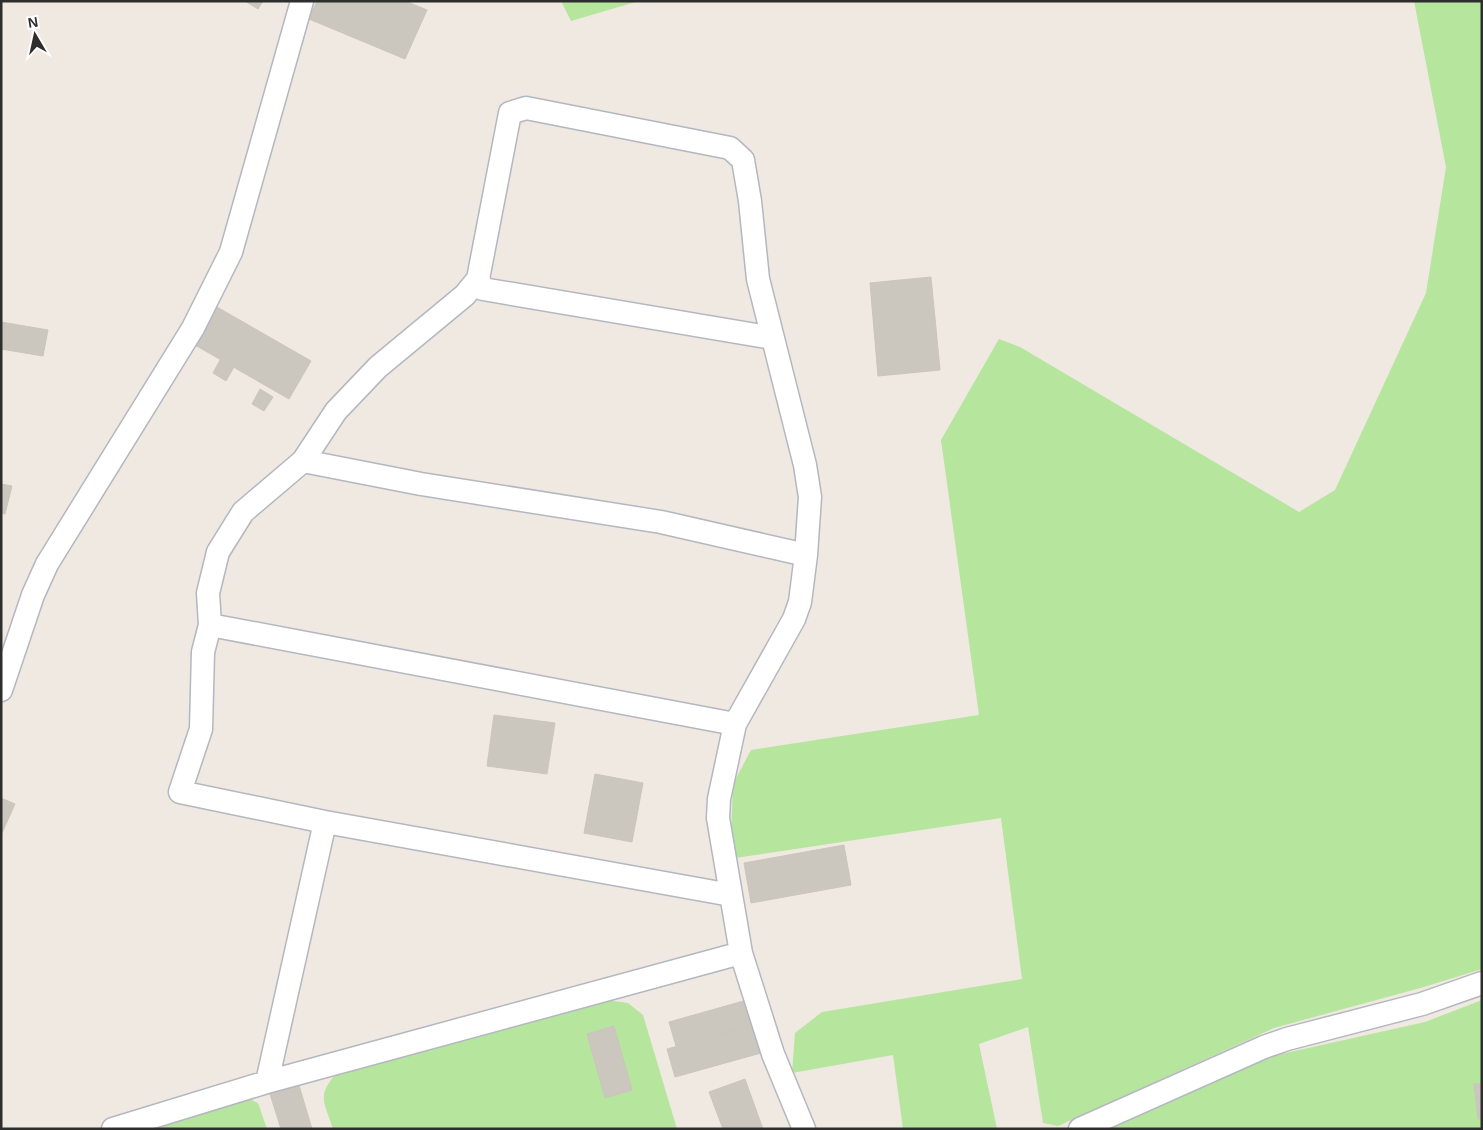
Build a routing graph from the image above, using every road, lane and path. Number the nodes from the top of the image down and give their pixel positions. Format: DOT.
graph roads {
  1 [pos="302,1"];
  2 [pos="478,280"];
  3 [pos="773,338"];
  4 [pos="303,460"];
  5 [pos="806,555"];
  6 [pos="210,625"];
  7 [pos="1,690"];
  8 [pos="735,724"];
  9 [pos="325,822"];
  10 [pos="731,895"];
  11 [pos="741,953"];
  12 [pos="1482,982"];
  13 [pos="267,1082"];
  14 [pos="113,1129"];
  15 [pos="804,1129"];
  16 [pos="1080,1129"];
  1 -- 7 [label="street"];
  2 -- 3 [label="street"];
  2 -- 3 [label="street"];
  2 -- 4 [label="street"];
  3 -- 5 [label="street"];
  4 -- 5 [label="street"];
  4 -- 6 [label="street"];
  5 -- 8 [label="street"];
  6 -- 8 [label="street"];
  6 -- 9 [label="street"];
  8 -- 10 [label="street"];
  9 -- 10 [label="street"];
  9 -- 13 [label="street"];
  10 -- 11 [label="street"];
  11 -- 13 [label="street"];
  11 -- 15 [label="street"];
  12 -- 16 [label="street"];
  13 -- 14 [label="street"];
}
